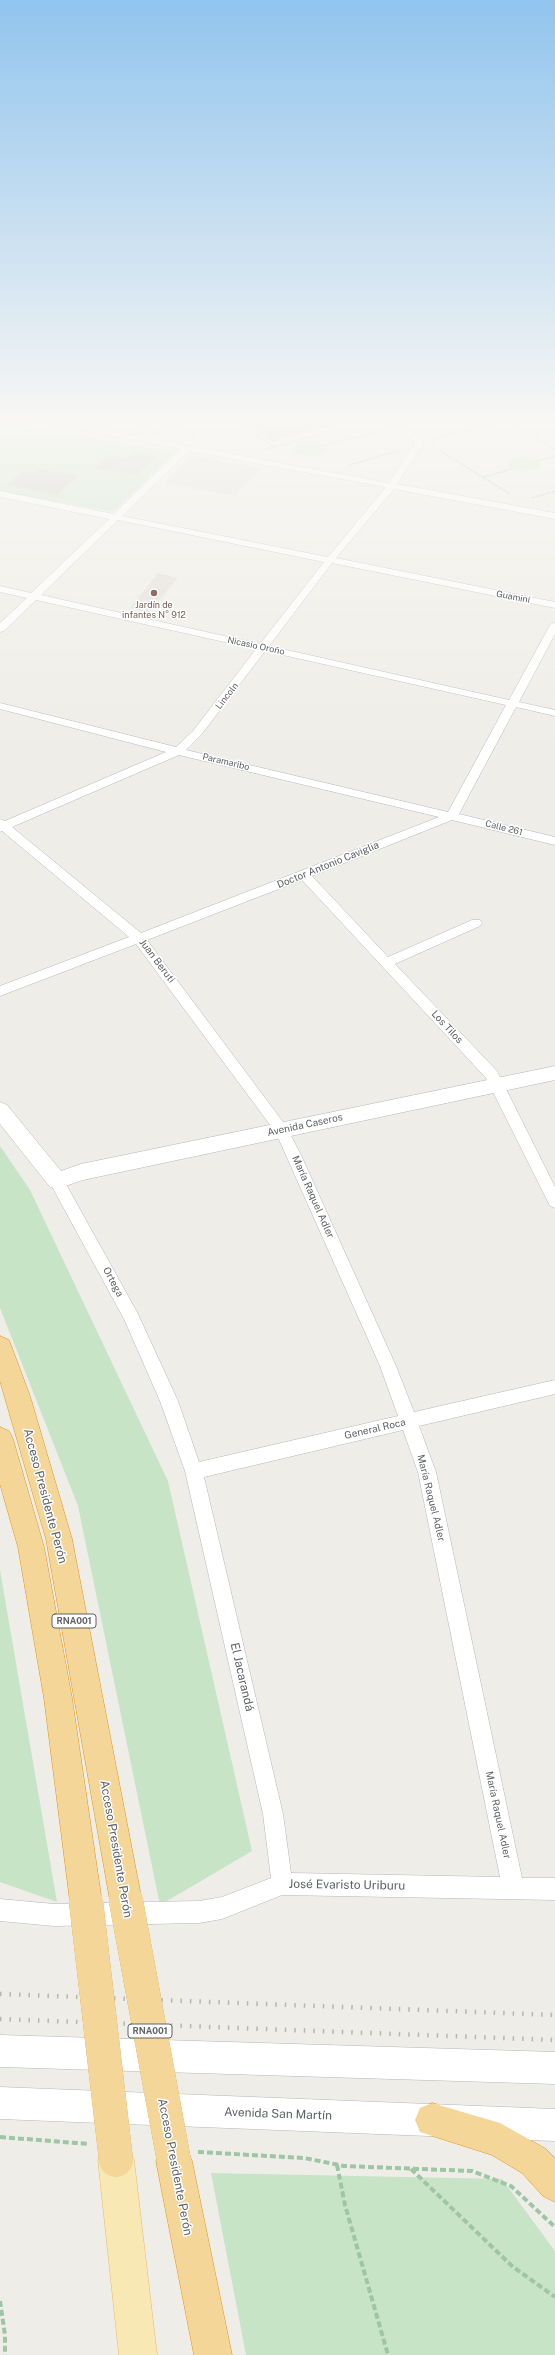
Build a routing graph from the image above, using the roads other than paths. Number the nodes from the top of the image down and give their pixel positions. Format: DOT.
graph roads {
  1 [pos="101,532"];
  2 [pos="188,532"];
  3 [pos="353,532"];
  4 [pos="329,561"];
  5 [pos="0,589"];
  6 [pos="34,597"];
  7 [pos="555,605"];
  8 [pos="555,625"];
  9 [pos="0,629"];
  10 [pos="265,648"];
  11 [pos="512,703"];
  12 [pos="0,706"];
  13 [pos="555,712"];
  14 [pos="178,750"];
  15 [pos="452,816"];
  16 [pos="1,825"];
  17 [pos="555,841"];
  18 [pos="304,875"];
  19 [pos="476,923"];
  20 [pos="139,938"];
  21 [pos="386,963"];
  22 [pos="0,991"];
  23 [pos="555,1073"];
  24 [pos="498,1084"];
  25 [pos="0,1110"];
  26 [pos="281,1130"];
  27 [pos="57,1181"];
  28 [pos="555,1202"];
  29 [pos="0,1347"];
  30 [pos="555,1387"];
  31 [pos="410,1421"];
  32 [pos="0,1439"];
  33 [pos="194,1471"];
  34 [pos="282,1884"];
  35 [pos="513,1888"];
  36 [pos="555,1889"];
  37 [pos="0,1910"];
  38 [pos="0,2051"];
  39 [pos="555,2068"];
  40 [pos="0,2103"];
  41 [pos="432,2120"];
  42 [pos="555,2126"];
  43 [pos="116,2160"];
  44 [pos="555,2184"];
  45 [pos="138,2355"];
  46 [pos="213,2355"];
  1 -- 6 [label="street"];
  2 -- 4 [label="street, Guaminí"];
  3 -- 4 [label="street, Lincoln"];
  4 -- 7 [label="street, Guaminí"];
  4 -- 10 [label="street, Lincoln"];
  5 -- 6 [label="street, Nicasio Oroño"];
  6 -- 9 [label="street"];
  6 -- 10 [label="street, Nicasio Oroño"];
  8 -- 11 [label="street"];
  10 -- 11 [label="street, Nicasio Oroño"];
  10 -- 14 [label="street, Lincoln"];
  11 -- 13 [label="street, Nicasio Oroño"];
  11 -- 15 [label="street"];
  12 -- 14 [label="street, Paramaribo"];
  14 -- 15 [label="street, Paramaribo"];
  14 -- 16 [label="street, Lincoln"];
  15 -- 17 [label="street, Calle 261"];
  15 -- 18 [label="street, Doctor Antonio Caviglia"];
  16 -- 20 [label="street, Juan Beruti"];
  18 -- 20 [label="street, Doctor Antonio Caviglia"];
  18 -- 21 [label="street, Los Tilos"];
  19 -- 21 [label="street"];
  20 -- 22 [label="street, Doctor Antonio Caviglia"];
  20 -- 26 [label="street, Juan Beruti"];
  21 -- 24 [label="street, Los Tilos"];
  23 -- 24 [label="main road, Avenida Caseros"];
  24 -- 26 [label="main road, Avenida Caseros"];
  24 -- 28 [label="street, Los Tilos"];
  25 -- 27 [label="main road, Ortega"];
  26 -- 27 [label="main road, Avenida Caseros"];
  26 -- 31 [label="street, María Raquel Adler"];
  27 -- 33 [label="street, Ortega"];
  29 -- 46 [label="highway, Acceso Presidente Perón / RNA001, bridge"];
  30 -- 31 [label="street, General Roca"];
  31 -- 33 [label="street, General Roca"];
  31 -- 35 [label="street, María Raquel Adler"];
  32 -- 43 [label="highway, RNA001, bridge"];
  33 -- 34 [label="street, El Jacarandá"];
  34 -- 35 [label="street, José Evaristo Uriburu"];
  34 -- 37 [label="street, José Evaristo Uriburu"];
  35 -- 36 [label="street, José Evaristo Uriburu"];
  38 -- 39 [label="main road"];
  40 -- 41 [label="main road, Avenida San Martín"];
  41 -- 42 [label="main road, Avenida San Martín"];
  41 -- 44 [label="highway"];
  43 -- 45 [label="main road"];
}
